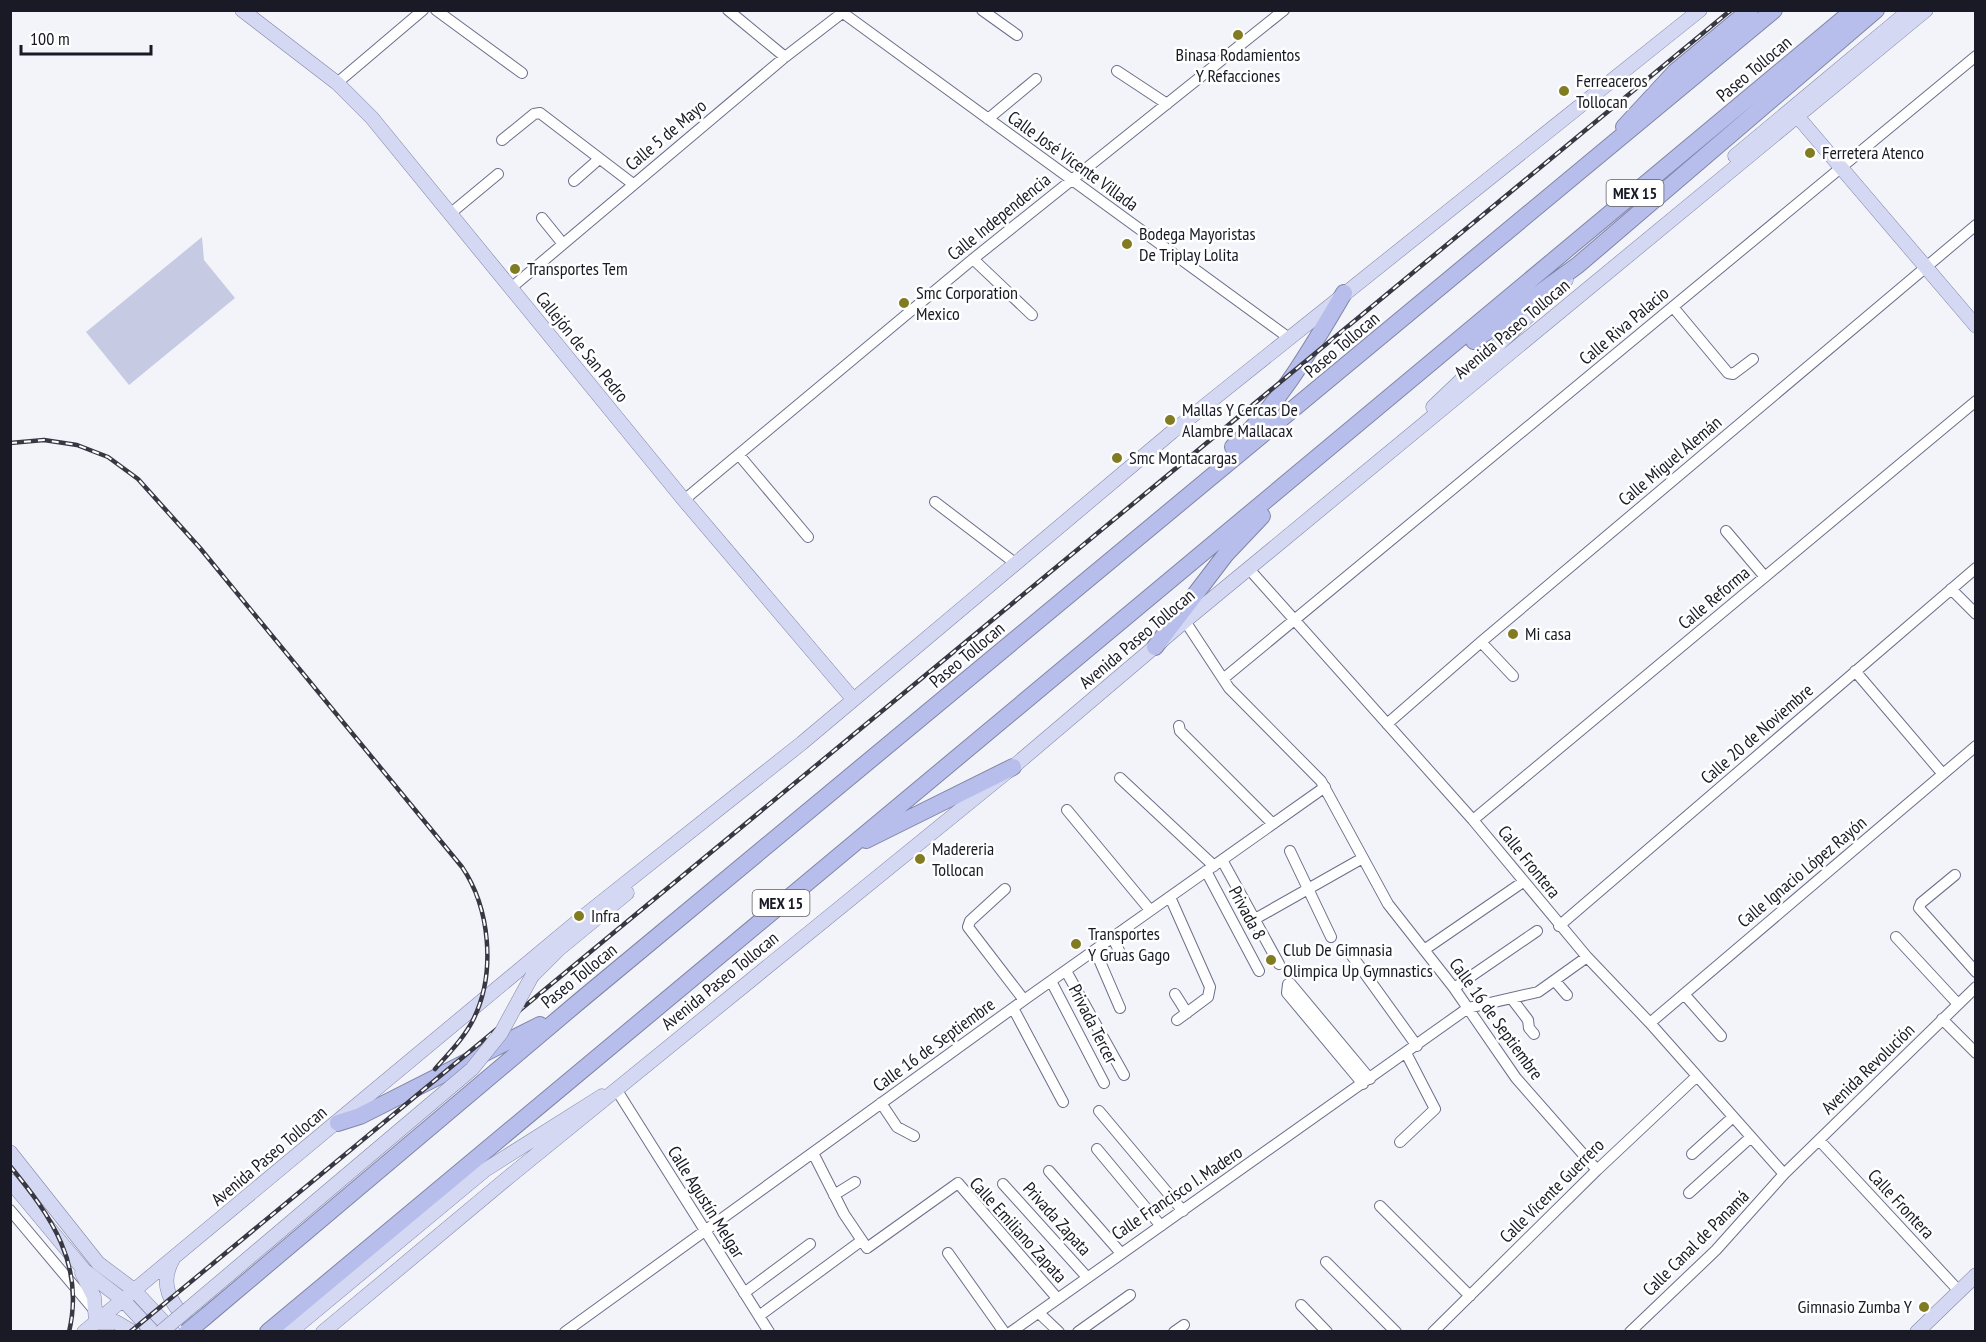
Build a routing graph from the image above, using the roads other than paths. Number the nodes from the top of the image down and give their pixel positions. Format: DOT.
graph roads {
  1 [pos="242,10"];
  2 [pos="423,10"];
  3 [pos="436,10"];
  4 [pos="728,10"];
  5 [pos="982,10"];
  6 [pos="1284,10"];
  7 [pos="1686,10"];
  8 [pos="1700,10"];
  9 [pos="1750,10"];
  10 [pos="1774,10"];
  11 [pos="1854,10"];
  12 [pos="1876,10"];
  13 [pos="1910,10"];
  14 [pos="1926,10"];
  15 [pos="842,11"];
  16 [pos="1017,35"];
  17 [pos="1976,56"];
  18 [pos="785,57"];
  19 [pos="1117,71"];
  20 [pos="522,72"];
  21 [pos="1036,79"];
  22 [pos="337,83"];
  23 [pos="1167,104"];
  24 [pos="1580,105"];
  25 [pos="1794,113"];
  26 [pos="988,119"];
  27 [pos="502,140"];
  28 [pos="1603,154"];
  29 [pos="599,159"];
  30 [pos="1840,168"];
  31 [pos="498,174"];
  32 [pos="574,181"];
  33 [pos="1071,181"];
  34 [pos="633,184"];
  35 [pos="451,213"];
  36 [pos="542,218"];
  37 [pos="1976,225"];
  38 [pos="563,244"];
  39 [pos="973,259"];
  40 [pos="1578,265"];
  41 [pos="1924,268"];
  42 [pos="511,288"];
  43 [pos="1344,293"];
  44 [pos="1672,307"];
  45 [pos="1032,315"];
  46 [pos="1976,326"];
  47 [pos="1289,338"];
  48 [pos="1752,359"];
  49 [pos="1416,375"];
  50 [pos="1976,401"];
  51 [pos="1407,440"];
  52 [pos="739,455"];
  53 [pos="1295,476"];
  54 [pos="684,500"];
  55 [pos="935,502"];
  56 [pos="1726,531"];
  57 [pos="808,537"];
  58 [pos="1125,548"];
  59 [pos="1015,563"];
  60 [pos="1976,568"];
  61 [pos="1250,569"];
  62 [pos="1765,577"];
  63 [pos="1951,589"];
  64 [pos="1976,614"];
  65 [pos="1185,621"];
  66 [pos="1294,621"];
  67 [pos="1481,642"];
  68 [pos="1155,647"];
  69 [pos="1855,671"];
  70 [pos="1513,676"];
  71 [pos="1223,679"];
  72 [pos="853,699"];
  73 [pos="839,711"];
  74 [pos="1387,724"];
  75 [pos="1179,726"];
  76 [pos="1976,746"];
  77 [pos="1013,767"];
  78 [pos="1942,773"];
  79 [pos="1120,778"];
  80 [pos="1325,787"];
  81 [pos="1067,810"];
  82 [pos="1473,820"];
  83 [pos="1273,824"];
  84 [pos="1290,851"];
  85 [pos="841,852"];
  86 [pos="1361,859"];
  87 [pos="1214,866"];
  88 [pos="1955,875"];
  89 [pos="1524,882"];
  90 [pos="1005,889"];
  91 [pos="1307,891"];
  92 [pos="1170,897"];
  93 [pos="1150,910"];
  94 [pos="1255,919"];
  95 [pos="1559,926"];
  96 [pos="1537,931"];
  97 [pos="1331,937"];
  98 [pos="1896,937"];
  99 [pos="1113,938"];
  100 [pos="1095,950"];
  101 [pos="1424,950"];
  102 [pos="1350,953"];
  103 [pos="1121,955"];
  104 [pos="1587,957"];
  105 [pos="1279,964"];
  106 [pos="1066,971"];
  107 [pos="1258,971"];
  108 [pos="1976,972"];
  109 [pos="1052,981"];
  110 [pos="1555,981"];
  111 [pos="1290,983"];
  112 [pos="1976,987"];
  113 [pos="1454,988"];
  114 [pos="1175,994"];
  115 [pos="1567,994"];
  116 [pos="1684,994"];
  117 [pos="582,999"];
  118 [pos="1512,999"];
  119 [pos="1024,1000"];
  120 [pos="1958,1004"];
  121 [pos="1013,1008"];
  122 [pos="1120,1008"];
  123 [pos="1468,1008"];
  124 [pos="1187,1012"];
  125 [pos="1942,1019"];
  126 [pos="1177,1020"];
  127 [pos="1650,1023"];
  128 [pos="1534,1034"];
  129 [pos="1721,1036"];
  130 [pos="1417,1046"];
  131 [pos="1407,1053"];
  132 [pos="1976,1053"];
  133 [pos="1124,1075"];
  134 [pos="1697,1076"];
  135 [pos="1367,1081"];
  136 [pos="1104,1083"];
  137 [pos="616,1089"];
  138 [pos="1063,1102"];
  139 [pos="881,1103"];
  140 [pos="1100,1112"];
  141 [pos="1733,1117"];
  142 [pos="338,1123"];
  143 [pos="914,1136"];
  144 [pos="1751,1137"];
  145 [pos="1820,1140"];
  146 [pos="1400,1142"];
  147 [pos="1097,1149"];
  148 [pos="10,1152"];
  149 [pos="813,1153"];
  150 [pos="1692,1154"];
  151 [pos="1597,1170"];
  152 [pos="1049,1171"];
  153 [pos="1784,1174"];
  154 [pos="10,1181"];
  155 [pos="855,1182"];
  156 [pos="1003,1184"];
  157 [pos="1689,1193"];
  158 [pos="834,1195"];
  159 [pos="1380,1206"];
  160 [pos="10,1210"];
  161 [pos="1183,1211"];
  162 [pos="1161,1226"];
  163 [pos="70,1228"];
  164 [pos="704,1229"];
  165 [pos="58,1238"];
  166 [pos="861,1241"];
  167 [pos="810,1244"];
  168 [pos="1120,1252"];
  169 [pos="948,1253"];
  170 [pos="73,1257"];
  171 [pos="174,1258"];
  172 [pos="1326,1262"];
  173 [pos="1976,1275"];
  174 [pos="1086,1276"];
  175 [pos="134,1290"];
  176 [pos="1959,1291"];
  177 [pos="744,1293"];
  178 [pos="1130,1295"];
  179 [pos="1470,1296"];
  180 [pos="1057,1298"];
  181 [pos="123,1300"];
  182 [pos="1301,1305"];
  183 [pos="1039,1312"];
  184 [pos="759,1316"];
  185 [pos="96,1317"];
  186 [pos="84,1332"];
  187 [pos="133,1332"];
  188 [pos="153,1332"];
  189 [pos="161,1332"];
  190 [pos="174,1332"];
  191 [pos="187,1332"];
  192 [pos="196,1332"];
  193 [pos="268,1332"];
  194 [pos="290,1332"];
  195 [pos="324,1332"];
  196 [pos="565,1332"];
  197 [pos="769,1332"];
  198 [pos="1004,1332"];
  199 [pos="1011,1332"];
  200 [pos="1059,1332"];
  201 [pos="1078,1332"];
  202 [pos="1327,1332"];
  203 [pos="1396,1332"];
  204 [pos="1433,1332"];
  205 [pos="1630,1332"];
  206 [pos="1917,1332"];
  1 -- 22 [label="main road, Callejón de San Pedro"];
  2 -- 22 [label="street"];
  3 -- 20 [label="street"];
  4 -- 18 [label="street"];
  5 -- 16 [label="street"];
  6 -- 23 [label="street, Calle Independencia"];
  7 -- 24 [label="main road, Avenida Paseo Tollocan"];
  8 -- 24 [label="main road, Avenida Paseo Tollocan"];
  9 -- 28 [label="highway"];
  10 -- 28 [label="highway, Paseo Tollocan / MEX 15"];
  11 -- 49 [label="highway, Paseo Tollocan / MEX 15"];
  12 -- 40 [label="highway"];
  13 -- 25 [label="main road, Avenida Paseo Tollocan"];
  14 -- 25 [label="main road, Avenida Paseo Tollocan"];
  15 -- 18 [label="street, Calle 5 de Mayo"];
  15 -- 26 [label="street, Calle José Vicente Villada"];
  17 -- 30 [label="street, Calle Riva Palacio"];
  18 -- 34 [label="street, Calle 5 de Mayo"];
  19 -- 23 [label="street"];
  21 -- 26 [label="street"];
  22 -- 35 [label="main road, Callejón de San Pedro"];
  23 -- 33 [label="street, Calle Independencia"];
  24 -- 43 [label="main road, Avenida Paseo Tollocan"];
  25 -- 30 [label="main road"];
  25 -- 51 [label="main road, Avenida Paseo Tollocan"];
  26 -- 33 [label="street, Calle José Vicente Villada"];
  27 -- 29 [label="street"];
  28 -- 58 [label="highway, Paseo Tollocan / MEX 15"];
  29 -- 32 [label="street"];
  29 -- 34 [label="street"];
  30 -- 41 [label="main road"];
  30 -- 44 [label="street, Calle Riva Palacio"];
  31 -- 35 [label="street"];
  33 -- 39 [label="street, Calle Independencia"];
  33 -- 47 [label="street, Calle José Vicente Villada"];
  34 -- 38 [label="street, Calle 5 de Mayo"];
  35 -- 42 [label="main road, Callejón de San Pedro"];
  36 -- 38 [label="street"];
  37 -- 41 [label="street, Calle Miguel Alemán"];
  38 -- 42 [label="street, Calle 5 de Mayo"];
  39 -- 45 [label="street"];
  39 -- 52 [label="street, Calle Independencia"];
  40 -- 49 [label="highway"];
  40 -- 51 [label="main road"];
  41 -- 46 [label="main road"];
  41 -- 67 [label="street, Calle Miguel Alemán"];
  42 -- 54 [label="main road, Callejón de San Pedro"];
  43 -- 47 [label="main road, Avenida Paseo Tollocan"];
  43 -- 58 [label="highway"];
  44 -- 48 [label="street"];
  44 -- 66 [label="street, Calle Riva Palacio"];
  47 -- 59 [label="main road, Avenida Paseo Tollocan"];
  49 -- 53 [label="highway, Paseo Tollocan / MEX 15"];
  50 -- 62 [label="street, Calle Reforma"];
  51 -- 61 [label="main road, Avenida Paseo Tollocan"];
  52 -- 54 [label="street, Calle Independencia"];
  52 -- 57 [label="street"];
  53 -- 68 [label="highway"];
  53 -- 85 [label="highway, Paseo Tollocan / MEX 15"];
  54 -- 72 [label="main road, Callejón de San Pedro"];
  55 -- 59 [label="street"];
  56 -- 62 [label="street"];
  58 -- 117 [label="highway, Paseo Tollocan / MEX 15"];
  59 -- 72 [label="main road, Avenida Paseo Tollocan"];
  60 -- 63 [label="street, Calle 20 de Noviembre"];
  61 -- 65 [label="main road, Avenida Paseo Tollocan"];
  61 -- 66 [label="street, Calle Frontera"];
  62 -- 82 [label="street, Calle Reforma"];
  63 -- 64 [label="street"];
  63 -- 69 [label="street, Calle 20 de Noviembre"];
  65 -- 68 [label="main road, Avenida Paseo Tollocan"];
  65 -- 71 [label="street, Calle 16 de Septiembre"];
  66 -- 71 [label="street, Calle Riva Palacio"];
  66 -- 74 [label="street, Calle Frontera"];
  67 -- 70 [label="street"];
  67 -- 74 [label="street, Calle Miguel Alemán"];
  68 -- 77 [label="main road, Avenida Paseo Tollocan"];
  69 -- 78 [label="street"];
  69 -- 95 [label="street, Calle 20 de Noviembre"];
  71 -- 80 [label="street, Calle 16 de Septiembre"];
  72 -- 73 [label="main road, Avenida Paseo Tollocan"];
  73 -- 142 [label="main road, Avenida Paseo Tollocan"];
  73 -- 189 [label="main road, Avenida Paseo Tollocan, bridge"];
  74 -- 82 [label="street, Calle Frontera"];
  75 -- 83 [label="street"];
  76 -- 78 [label="street, Calle Ignacio López Rayón"];
  77 -- 85 [label="highway"];
  77 -- 137 [label="main road, Avenida Paseo Tollocan"];
  78 -- 116 [label="street, Calle Ignacio López Rayón"];
  79 -- 87 [label="street"];
  80 -- 83 [label="street, Calle 16 de Septiembre"];
  80 -- 86 [label="street, Calle 16 de Septiembre"];
  81 -- 93 [label="street"];
  82 -- 89 [label="street, Calle Frontera"];
  83 -- 87 [label="street, Calle 16 de Septiembre"];
  84 -- 91 [label="street"];
  85 -- 193 [label="highway, Paseo Tollocan / MEX 15"];
  86 -- 91 [label="street"];
  86 -- 101 [label="street, Calle 16 de Septiembre"];
  87 -- 92 [label="street, Calle 16 de Septiembre"];
  87 -- 94 [label="street"];
  87 -- 107 [label="street, Privada 8"];
  88 -- 108 [label="street"];
  89 -- 95 [label="street, Calle Frontera"];
  89 -- 101 [label="street"];
  90 -- 119 [label="street"];
  91 -- 94 [label="street"];
  91 -- 97 [label="street"];
  92 -- 93 [label="street, Calle 16 de Septiembre"];
  92 -- 124 [label="street"];
  93 -- 99 [label="street, Calle 16 de Septiembre"];
  94 -- 105 [label="street"];
  95 -- 104 [label="street, Calle Frontera"];
  96 -- 113 [label="street"];
  98 -- 120 [label="street"];
  99 -- 100 [label="street, Calle 16 de Septiembre"];
  99 -- 103 [label="street"];
  100 -- 106 [label="street, Calle 16 de Septiembre"];
  100 -- 122 [label="street"];
  101 -- 113 [label="street, Calle 16 de Septiembre"];
  102 -- 130 [label="street"];
  104 -- 110 [label="street, Calle Francisco I. Madero"];
  104 -- 127 [label="street, Calle Frontera"];
  106 -- 109 [label="street, Calle 16 de Septiembre"];
  106 -- 133 [label="street"];
  109 -- 119 [label="street, Calle 16 de Septiembre"];
  109 -- 136 [label="street, Privada Tercer"];
  110 -- 115 [label="street"];
  110 -- 118 [label="street, Calle Francisco I. Madero"];
  111 -- 135 [label="street"];
  112 -- 120 [label="street, Avenida Revolución"];
  113 -- 123 [label="street, Calle 16 de Septiembre"];
  114 -- 124 [label="street"];
  116 -- 127 [label="street, Calle Ignacio López Rayón"];
  116 -- 129 [label="street"];
  117 -- 142 [label="highway"];
  117 -- 191 [label="highway, Paseo Tollocan / MEX 15, bridge"];
  118 -- 123 [label="street, Calle Francisco I. Madero"];
  118 -- 128 [label="street"];
  119 -- 121 [label="street, Calle 16 de Septiembre"];
  120 -- 125 [label="street, Avenida Revolución"];
  121 -- 138 [label="street"];
  121 -- 139 [label="street, Calle 16 de Septiembre"];
  123 -- 130 [label="street, Calle Francisco I. Madero"];
  123 -- 151 [label="street, Calle 16 de Septiembre"];
  124 -- 126 [label="street"];
  125 -- 132 [label="street"];
  125 -- 145 [label="street, Avenida Revolución"];
  127 -- 134 [label="street, Calle Frontera"];
  130 -- 131 [label="street, Calle Francisco I. Madero"];
  131 -- 135 [label="street, Calle Francisco I. Madero"];
  131 -- 146 [label="street"];
  134 -- 141 [label="street, Calle Frontera"];
  134 -- 151 [label="street, Calle Vicente Guerrero"];
  135 -- 161 [label="street, Calle Francisco I. Madero"];
  137 -- 164 [label="street, Calle Agustín Melgar"];
  137 -- 194 [label="main road, Avenida Paseo Tollocan"];
  137 -- 195 [label="main road, Avenida Paseo Tollocan"];
  139 -- 143 [label="street"];
  139 -- 149 [label="street, Calle 16 de Septiembre"];
  140 -- 161 [label="street"];
  141 -- 144 [label="street, Calle Frontera"];
  141 -- 150 [label="street"];
  142 -- 171 [label="main road, Avenida Paseo Tollocan"];
  144 -- 153 [label="street, Calle Frontera"];
  144 -- 157 [label="street"];
  145 -- 153 [label="street, Avenida Revolución"];
  145 -- 176 [label="street, Calle Frontera"];
  147 -- 162 [label="street"];
  148 -- 163 [label="main road"];
  149 -- 158 [label="street"];
  149 -- 164 [label="street, Calle 16 de Septiembre"];
  151 -- 179 [label="street, Calle Vicente Guerrero"];
  152 -- 168 [label="street"];
  153 -- 205 [label="street, Calle Canal de Panamá"];
  154 -- 165 [label="main road"];
  155 -- 158 [label="street"];
  156 -- 174 [label="street, Privada Zapata"];
  158 -- 166 [label="street"];
  159 -- 179 [label="street"];
  160 -- 185 [label="street"];
  161 -- 162 [label="street, Calle Francisco I. Madero"];
  162 -- 168 [label="street, Calle Francisco I. Madero"];
  163 -- 165 [label="main road"];
  163 -- 175 [label="main road"];
  164 -- 177 [label="street, Calle Agustín Melgar"];
  164 -- 196 [label="street, Calle 16 de Septiembre"];
  165 -- 170 [label="main road"];
  166 -- 180 [label="street, Calle Emiliano Zapata"];
  166 -- 184 [label="street"];
  167 -- 177 [label="street"];
  168 -- 174 [label="street, Calle Francisco I. Madero"];
  169 -- 198 [label="street"];
  170 -- 181 [label="main road"];
  170 -- 185 [label="main road"];
  171 -- 175 [label="main road, Avenida Paseo Tollocan"];
  171 -- 192 [label="main road"];
  172 -- 203 [label="street"];
  173 -- 176 [label="main road"];
  174 -- 180 [label="street, Calle Francisco I. Madero"];
  175 -- 181 [label="main road, Avenida Paseo Tollocan"];
  175 -- 190 [label="main road"];
  176 -- 206 [label="main road"];
  177 -- 184 [label="street, Calle Agustín Melgar"];
  178 -- 201 [label="street"];
  179 -- 204 [label="street, Calle Vicente Guerrero"];
  180 -- 183 [label="street, Calle Francisco I. Madero"];
  181 -- 185 [label="main road, Avenida Paseo Tollocan"];
  181 -- 188 [label="main road"];
  182 -- 202 [label="street"];
  183 -- 199 [label="street, Calle Francisco I. Madero"];
  183 -- 200 [label="street"];
  184 -- 197 [label="street, Calle Agustín Melgar"];
  185 -- 186 [label="main road, Avenida Paseo Tollocan"];
  185 -- 187 [label="main road"];
}
